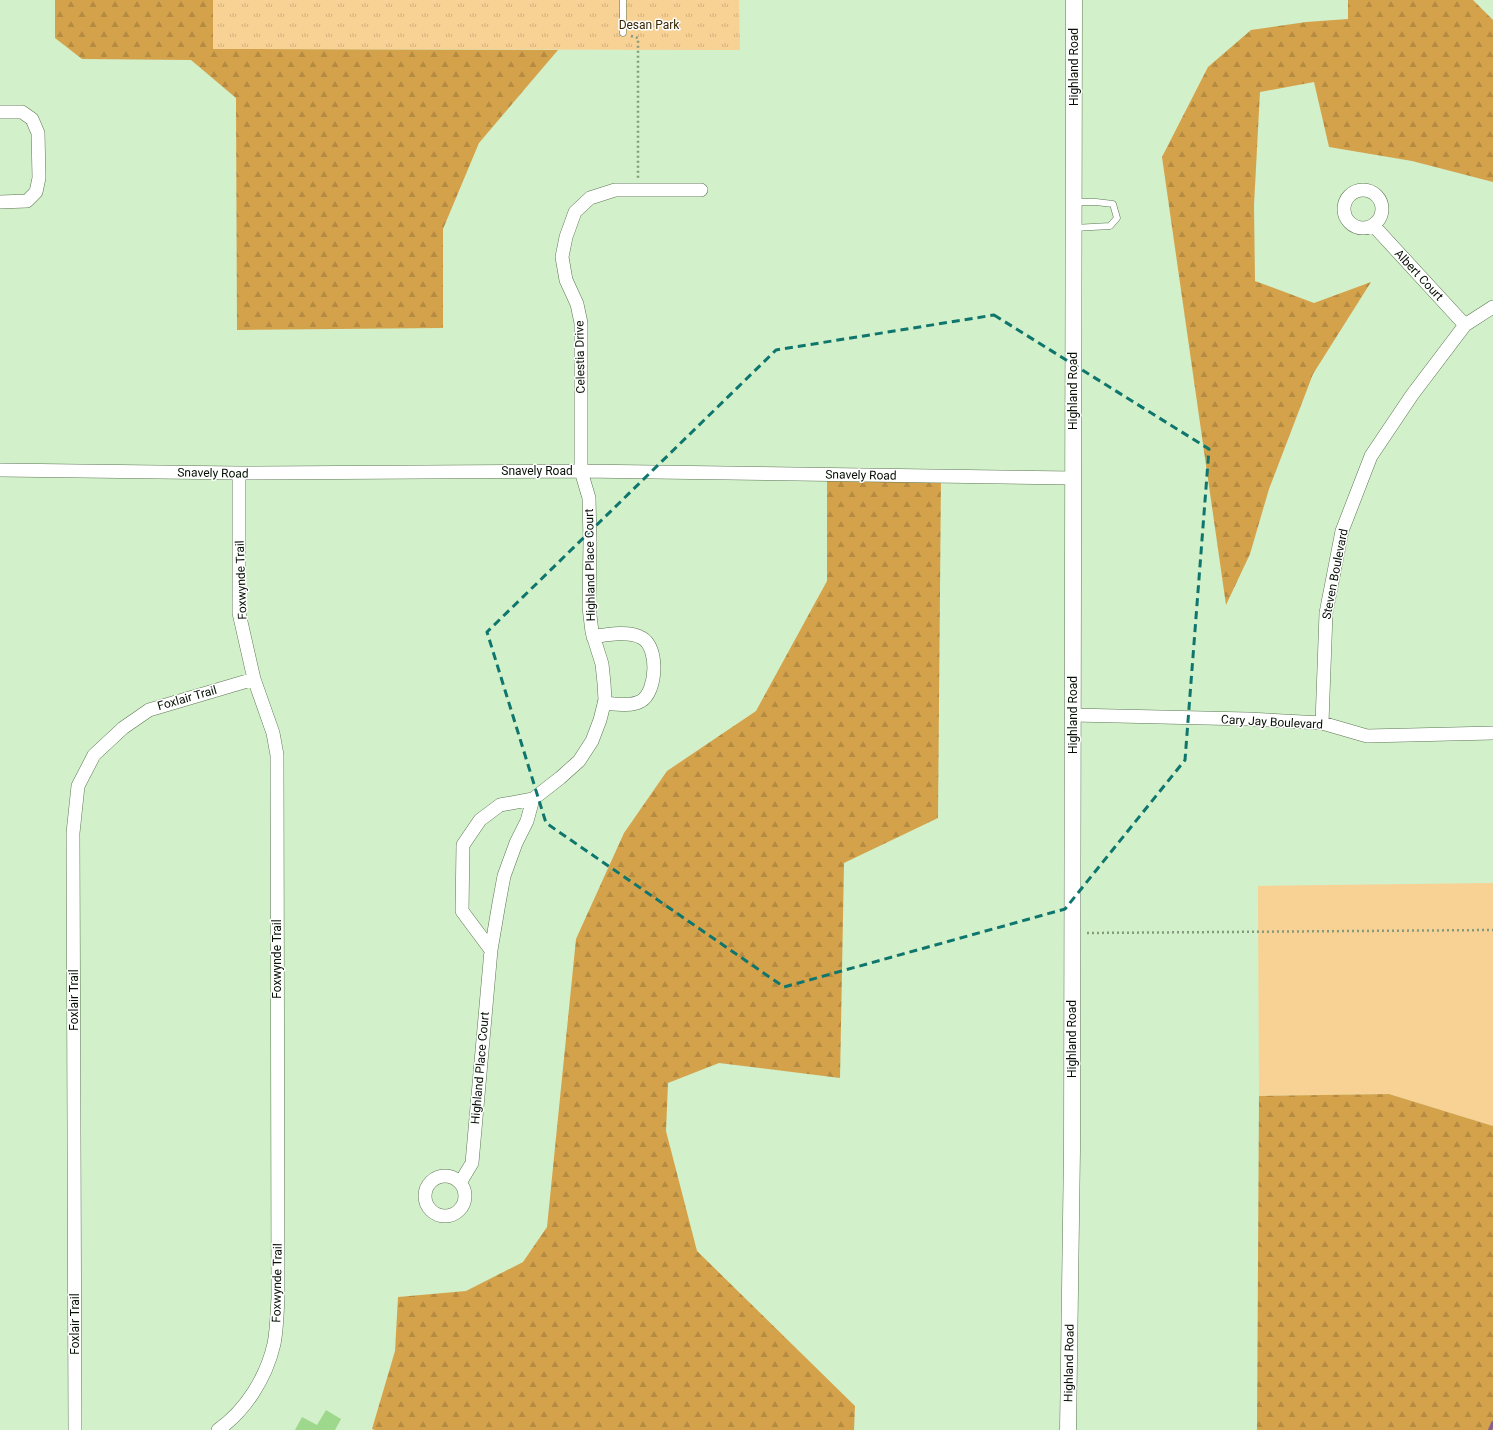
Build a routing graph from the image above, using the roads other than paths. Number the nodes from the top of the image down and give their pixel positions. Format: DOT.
graph roads {
  1 [pos="623,0"];
  2 [pos="1074,0"];
  3 [pos="623,34"];
  4 [pos="0,112"];
  5 [pos="701,190"];
  6 [pos="0,202"];
  7 [pos="1074,202"];
  8 [pos="1373,225"];
  9 [pos="1074,228"];
  10 [pos="1493,307"];
  11 [pos="1465,325"];
  12 [pos="0,470"];
  13 [pos="581,471"];
  14 [pos="239,473"];
  15 [pos="1073,478"];
  16 [pos="593,637"];
  17 [pos="254,679"];
  18 [pos="604,703"];
  19 [pos="1073,715"];
  20 [pos="1322,723"];
  21 [pos="1493,733"];
  22 [pos="533,799"];
  23 [pos="492,950"];
  24 [pos="460,1183"];
  25 [pos="75,1430"];
  26 [pos="218,1430"];
  27 [pos="1068,1430"];
  1 -- 3 [label="lane"];
  2 -- 7 [label="street, Highland Road"];
  4 -- 6 [label="street"];
  5 -- 13 [label="street, Celestia Drive"];
  7 -- 9 [label="street, Highland Road"];
  7 -- 9 [label="lane"];
  8 -- 11 [label="street, Albert Court"];
  9 -- 15 [label="street, Highland Road"];
  10 -- 11 [label="street, Steven Boulevard"];
  11 -- 20 [label="street, Steven Boulevard"];
  12 -- 14 [label="street, Snavely Road"];
  13 -- 14 [label="street, Snavely Road"];
  13 -- 15 [label="street, Snavely Road"];
  13 -- 16 [label="street, Highland Place Court"];
  14 -- 17 [label="street, Foxwynde Trail"];
  15 -- 19 [label="street, Highland Road"];
  16 -- 18 [label="street, Highland Place Court"];
  16 -- 18 [label="street"];
  17 -- 25 [label="street, Foxlair Trail"];
  17 -- 26 [label="street, Foxwynde Trail"];
  18 -- 22 [label="street, Highland Place Court"];
  19 -- 20 [label="street, Cary Jay Boulevard"];
  19 -- 27 [label="street, Highland Road"];
  20 -- 21 [label="street, Cary Jay Boulevard"];
  22 -- 23 [label="street, Highland Place Court"];
  22 -- 23 [label="street, Highland Place Court"];
  23 -- 24 [label="street, Highland Place Court"];
}
